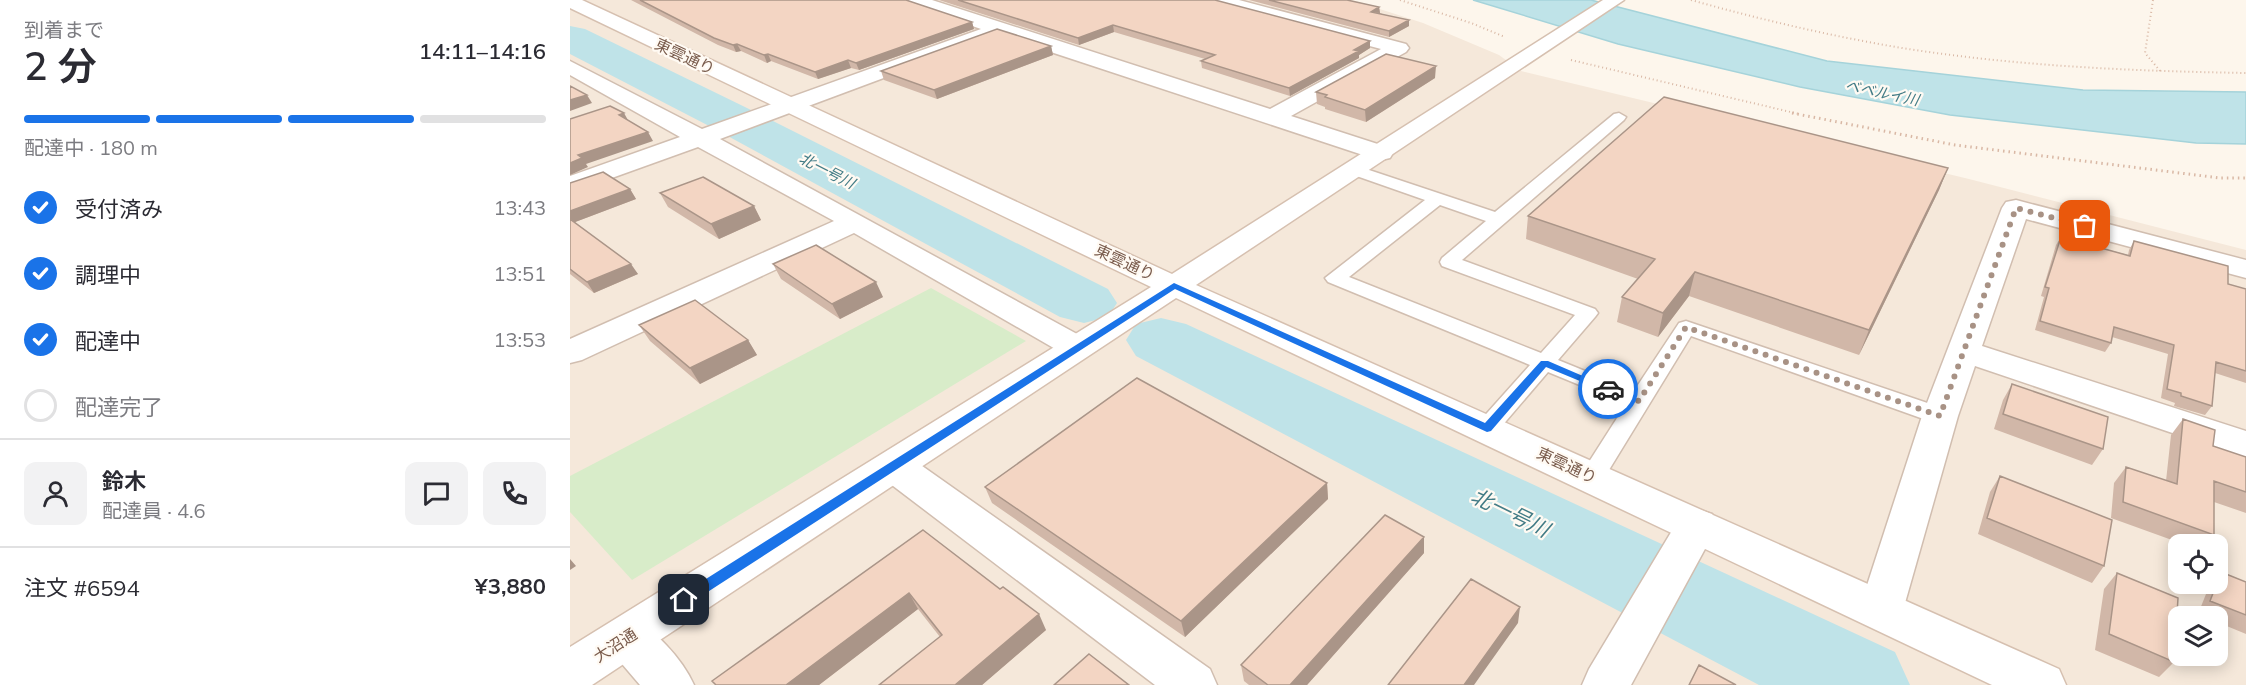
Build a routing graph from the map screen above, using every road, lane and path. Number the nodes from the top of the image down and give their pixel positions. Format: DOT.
graph roads {
  1 [pos="1218,0"];
  2 [pos="1400,0"];
  3 [pos="1615,0"];
  4 [pos="1691,0"];
  5 [pos="2153,0"];
  6 [pos="570,1"];
  7 [pos="925,1"];
  8 [pos="999,29"];
  9 [pos="1540,49"];
  10 [pos="570,67"];
  11 [pos="2162,73"];
  12 [pos="2246,74"];
  13 [pos="790,105"];
  14 [pos="1273,117"];
  15 [pos="1619,117"];
  16 [pos="712,135"];
  17 [pos="1381,153"];
  18 [pos="1354,170"];
  19 [pos="2246,178"];
  20 [pos="570,185"];
  21 [pos="1438,198"];
  22 [pos="1498,219"];
  23 [pos="855,222"];
  24 [pos="2246,268"];
  25 [pos="1174,286"];
  26 [pos="1076,347"];
  27 [pos="1964,351"];
  28 [pos="570,352"];
  29 [pos="1544,363"];
  30 [pos="1639,401"];
  31 [pos="1940,416"];
  32 [pos="1487,428"];
  33 [pos="2246,445"];
  34 [pos="894,466"];
  35 [pos="1592,476"];
  36 [pos="1697,525"];
  37 [pos="1881,610"];
  38 [pos="627,637"];
  39 [pos="570,673"];
  40 [pos="670,685"];
  41 [pos="1193,685"];
  42 [pos="1606,685"];
  43 [pos="2042,685"];
  1 -- 14 [label="street"];
  2 -- 9 [label="path"];
  3 -- 9 [label="street, 大沼通"];
  4 -- 11 [label="path"];
  5 -- 11 [label="path"];
  6 -- 13 [label="street, 東雲通り"];
  7 -- 8 [label="street"];
  8 -- 13 [label="street"];
  8 -- 14 [label="street"];
  9 -- 17 [label="street, 大沼通"];
  9 -- 19 [label="path"];
  10 -- 16 [label="street"];
  11 -- 12 [label="path"];
  13 -- 16 [label="street"];
  13 -- 25 [label="street, 東雲通り"];
  14 -- 17 [label="street"];
  15 -- 22 [label="lane"];
  16 -- 20 [label="street"];
  16 -- 23 [label="street"];
  17 -- 18 [label="street, 大沼通"];
  18 -- 21 [label="lane"];
  18 -- 25 [label="street, 大沼通"];
  21 -- 22 [label="lane"];
  21 -- 29 [label="lane"];
  22 -- 29 [label="lane"];
  23 -- 26 [label="street"];
  23 -- 28 [label="street"];
  24 -- 27 [label="street"];
  25 -- 26 [label="street, 大沼通"];
  25 -- 32 [label="street, 東雲通り"];
  26 -- 34 [label="street, 大沼通"];
  27 -- 31 [label="street"];
  27 -- 33 [label="street"];
  29 -- 30 [label="lane"];
  29 -- 32 [label="lane"];
  30 -- 31 [label="lane"];
  30 -- 35 [label="lane"];
  31 -- 37 [label="street"];
  32 -- 35 [label="street, 東雲通り"];
  34 -- 38 [label="street, 大沼通"];
  34 -- 41 [label="street"];
  35 -- 36 [label="street, 東雲通り"];
  36 -- 37 [label="street, 東雲通り"];
  36 -- 42 [label="street"];
  37 -- 43 [label="street, 東雲通り"];
  38 -- 39 [label="street, 大沼通"];
  38 -- 40 [label="street"];
}
